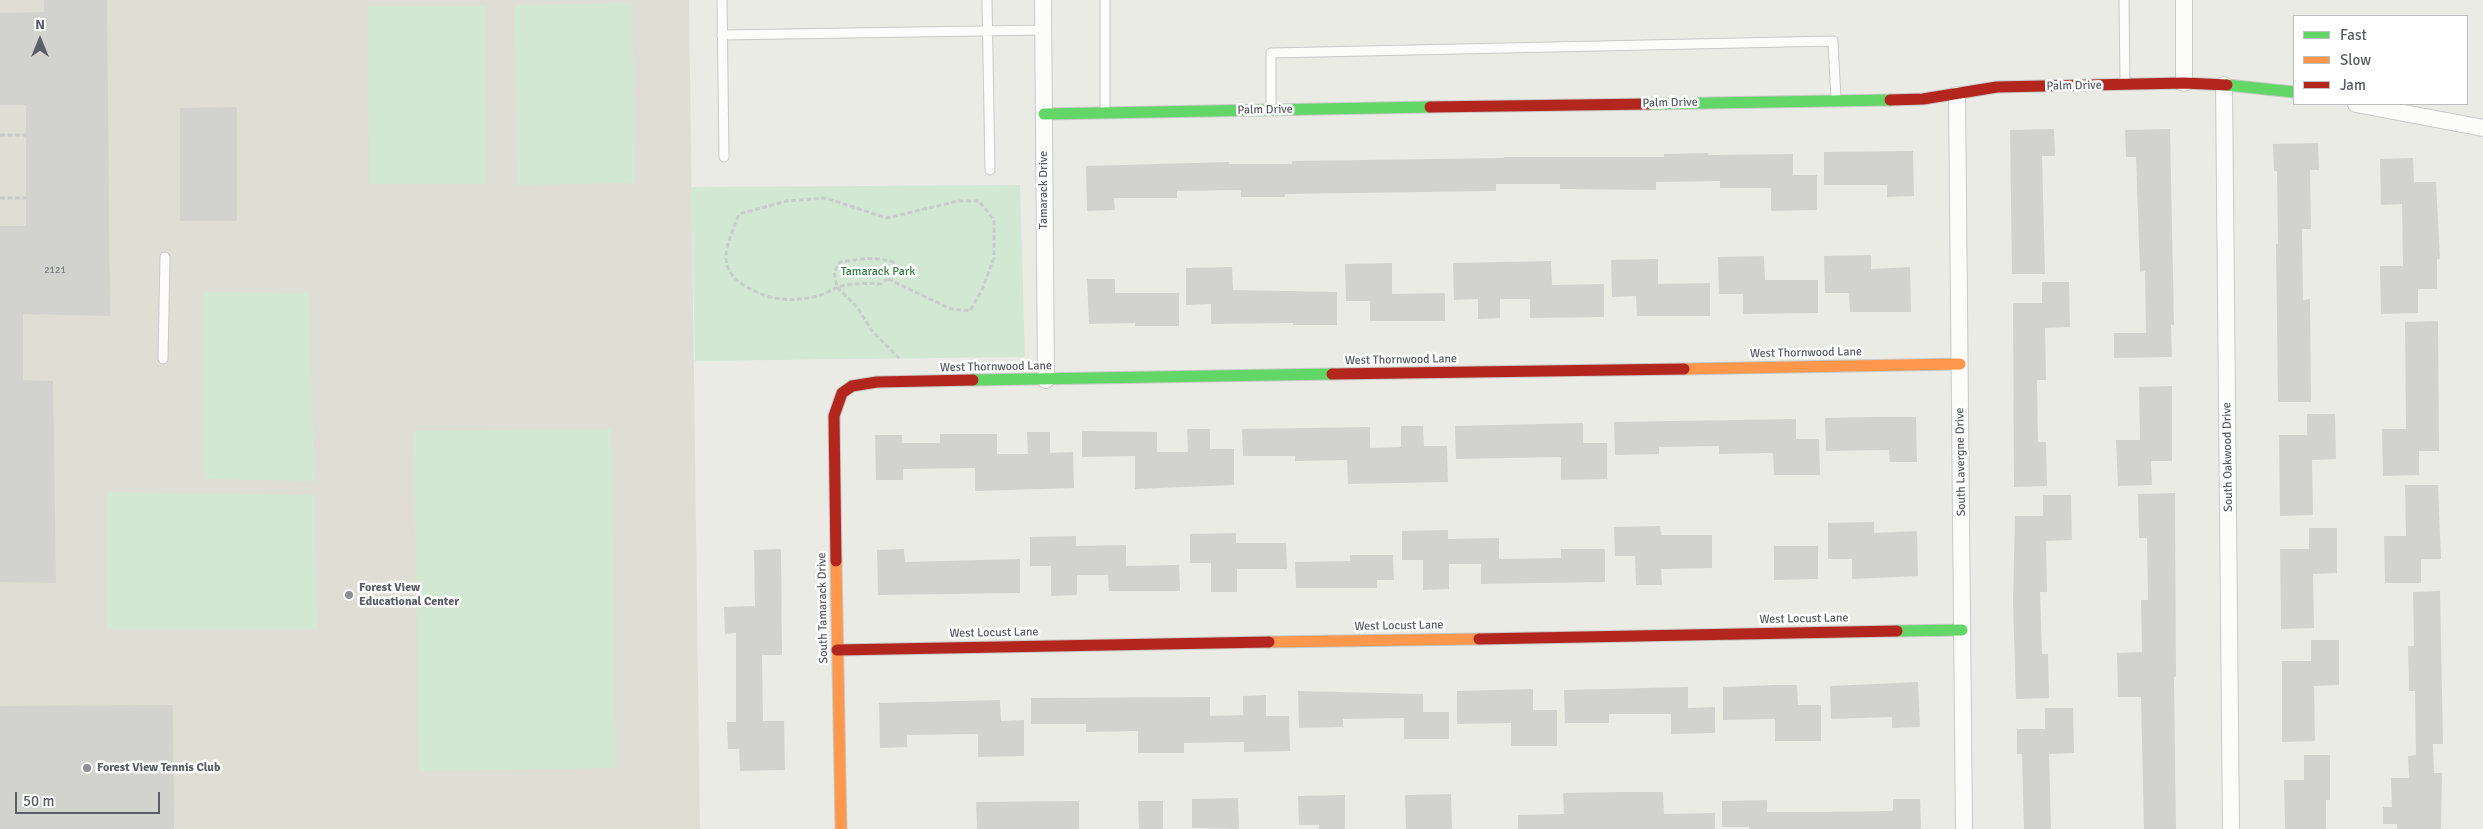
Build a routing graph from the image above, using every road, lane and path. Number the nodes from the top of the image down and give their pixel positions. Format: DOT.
graph roads {
  1 [pos="722,0"];
  2 [pos="987,0"];
  3 [pos="1043,0"];
  4 [pos="1105,0"];
  5 [pos="2124,0"];
  6 [pos="2184,0"];
  7 [pos="1043,30"];
  8 [pos="988,32"];
  9 [pos="722,35"];
  10 [pos="2184,83"];
  11 [pos="2125,85"];
  12 [pos="2224,85"];
  13 [pos="2293,92"];
  14 [pos="1956,95"];
  15 [pos="1836,100"];
  16 [pos="2361,105"];
  17 [pos="1271,110"];
  18 [pos="1105,112"];
  19 [pos="1044,114"];
  20 [pos="2483,128"];
  21 [pos="0,134"];
  22 [pos="26,134"];
  23 [pos="724,157"];
  24 [pos="990,170"];
  25 [pos="0,198"];
  26 [pos="26,198"];
  27 [pos="165,257"];
  28 [pos="888,279"];
  29 [pos="838,287"];
  30 [pos="899,358"];
  31 [pos="164,359"];
  32 [pos="1960,364"];
  33 [pos="1046,380"];
  34 [pos="843,390"];
  35 [pos="1962,630"];
  36 [pos="837,650"];
  37 [pos="841,829"];
  38 [pos="1964,829"];
  39 [pos="2232,829"];
  1 -- 9 [label="lane"];
  2 -- 8 [label="lane"];
  3 -- 7 [label="street, Tamarack Drive"];
  4 -- 18 [label="lane"];
  5 -- 11 [label="lane"];
  6 -- 10 [label="street"];
  7 -- 8 [label="lane"];
  7 -- 19 [label="street, Tamarack Drive"];
  8 -- 9 [label="lane"];
  8 -- 24 [label="lane"];
  9 -- 23 [label="lane"];
  10 -- 11 [label="street, Palm Drive"];
  10 -- 12 [label="street, Palm Drive"];
  11 -- 14 [label="street, Palm Drive"];
  12 -- 13 [label="street, Palm Drive"];
  12 -- 39 [label="street, South Oakwood Drive"];
  14 -- 15 [label="street, Palm Drive"];
  14 -- 32 [label="street, South Lavergne Drive"];
  15 -- 17 [label="street, Palm Drive"];
  15 -- 17 [label="lane"];
  16 -- 20 [label="street"];
  17 -- 18 [label="street, Palm Drive"];
  18 -- 19 [label="street, Palm Drive"];
  19 -- 33 [label="street, Tamarack Drive"];
  21 -- 22 [label="path"];
  25 -- 26 [label="path"];
  27 -- 31 [label="lane"];
  28 -- 29 [label="path"];
  28 -- 29 [label="path"];
  28 -- 29 [label="path"];
  29 -- 30 [label="path"];
  32 -- 33 [label="street, West Thornwood Lane"];
  32 -- 35 [label="street, South Lavergne Drive"];
  33 -- 34 [label="street, West Thornwood Lane"];
  34 -- 36 [label="street, South Tamarack Drive"];
  35 -- 36 [label="street, West Locust Lane"];
  35 -- 38 [label="street, South Lavergne Drive"];
  36 -- 37 [label="street, South Tamarack Drive"];
}
